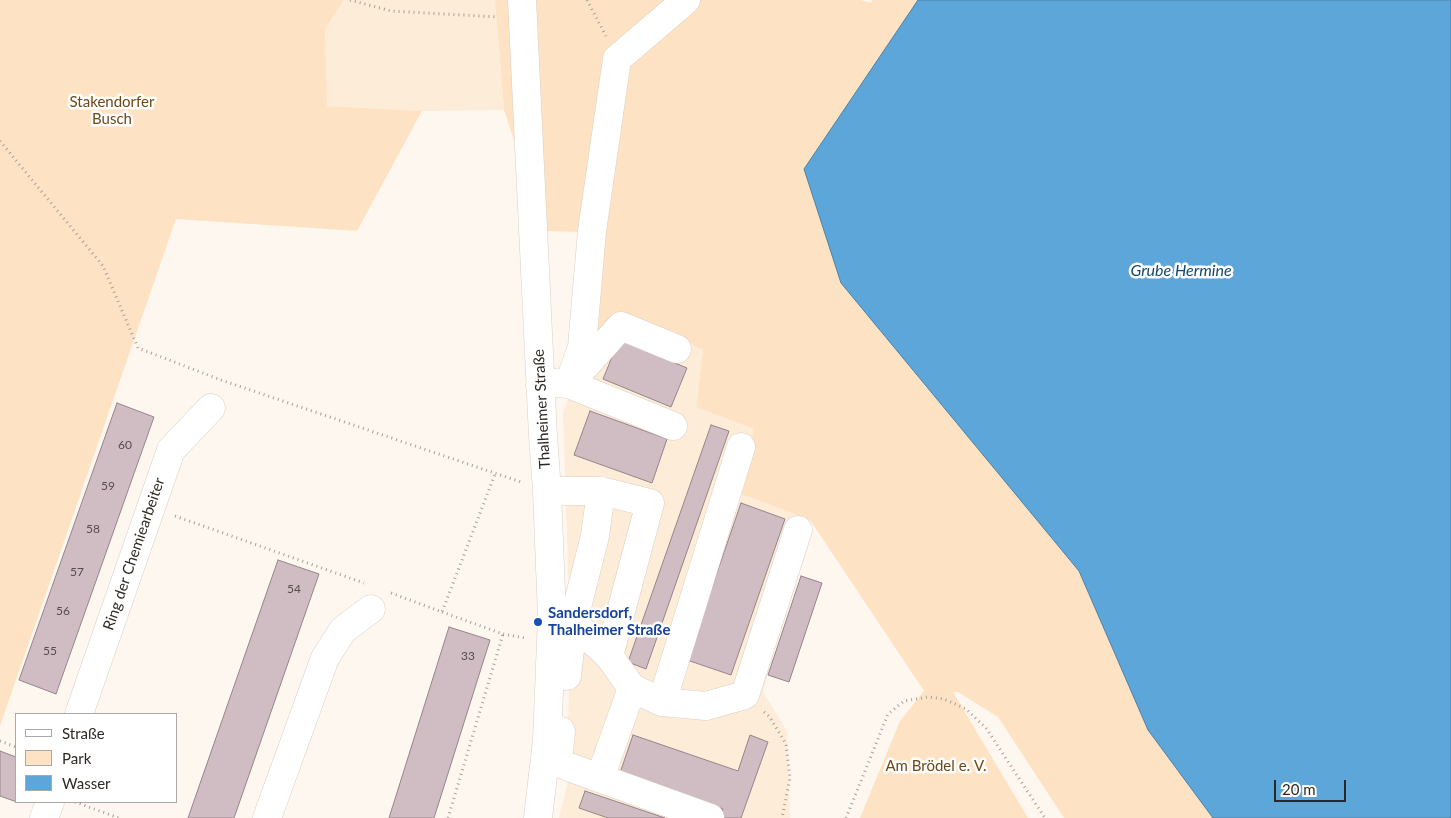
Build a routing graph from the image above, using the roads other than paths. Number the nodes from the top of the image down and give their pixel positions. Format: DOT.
graph roads {
  1 [pos="686,0"];
  2 [pos="522,9"];
  3 [pos="677,349"];
  4 [pos="569,384"];
  5 [pos="540,386"];
  6 [pos="212,408"];
  7 [pos="674,426"];
  8 [pos="741,447"];
  9 [pos="547,491"];
  10 [pos="601,491"];
  11 [pos="798,530"];
  12 [pos="375,595"];
  13 [pos="559,628"];
  14 [pos="609,656"];
  15 [pos="632,688"];
  16 [pos="662,702"];
  17 [pos="79,713"];
  18 [pos="600,778"];
  19 [pos="50,803"];
  20 [pos="44,818"];
  21 [pos="267,818"];
  22 [pos="538,818"];
  23 [pos="710,818"];
  1 -- 4 [label="street"];
  2 -- 5 [label="street, Thalheimer Straße"];
  3 -- 4 [label="street"];
  4 -- 5 [label="street"];
  4 -- 7 [label="street"];
  5 -- 9 [label="street, Thalheimer Straße"];
  6 -- 17 [label="street, Ring der Chemiearbeiter"];
  8 -- 16 [label="street"];
  9 -- 10 [label="street"];
  9 -- 13 [label="street, Thalheimer Straße"];
  10 -- 13 [label="street"];
  10 -- 14 [label="street"];
  11 -- 16 [label="street"];
  12 -- 21 [label="street"];
  13 -- 14 [label="street"];
  13 -- 18 [label="street"];
  13 -- 22 [label="street, Thalheimer Straße"];
  14 -- 15 [label="street"];
  15 -- 16 [label="street"];
  15 -- 18 [label="street"];
  18 -- 23 [label="street"];
  19 -- 20 [label="street"];
}
